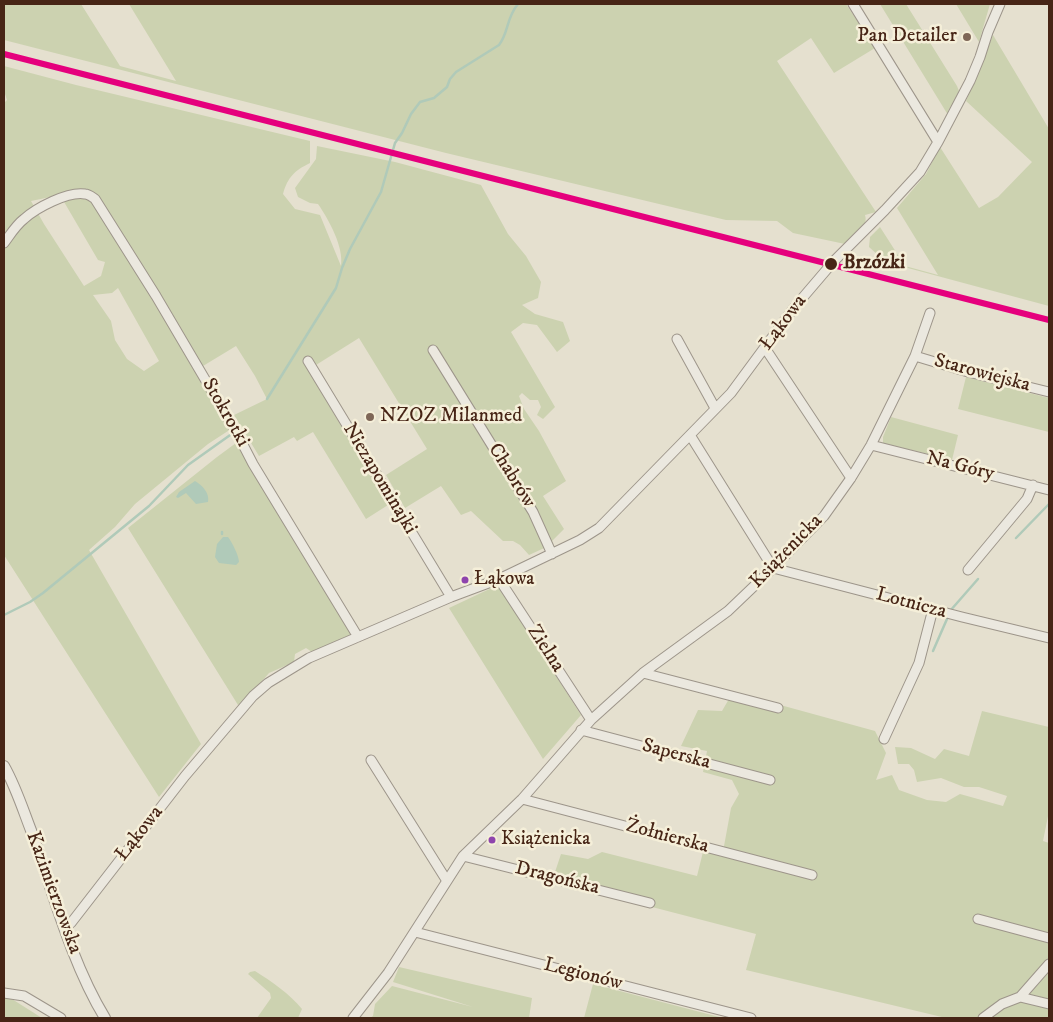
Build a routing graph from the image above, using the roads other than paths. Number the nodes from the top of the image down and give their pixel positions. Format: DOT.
graph roads {
  1 [pos="853,4"];
  2 [pos="1000,4"];
  3 [pos="938,142"];
  4 [pos="4,243"];
  5 [pos="930,312"];
  6 [pos="677,339"];
  7 [pos="765,348"];
  8 [pos="433,350"];
  9 [pos="915,356"];
  10 [pos="308,361"];
  11 [pos="1049,392"];
  12 [pos="715,408"];
  13 [pos="690,435"];
  14 [pos="872,445"];
  15 [pos="851,478"];
  16 [pos="1033,485"];
  17 [pos="1049,490"];
  18 [pos="552,554"];
  19 [pos="773,568"];
  20 [pos="968,570"];
  21 [pos="499,579"];
  22 [pos="450,597"];
  23 [pos="933,609"];
  24 [pos="358,637"];
  25 [pos="1049,638"];
  26 [pos="643,673"];
  27 [pos="778,708"];
  28 [pos="591,720"];
  29 [pos="582,730"];
  30 [pos="884,738"];
  31 [pos="371,760"];
  32 [pos="4,766"];
  33 [pos="770,780"];
  34 [pos="522,799"];
  35 [pos="463,856"];
  36 [pos="812,875"];
  37 [pos="447,881"];
  38 [pos="650,903"];
  39 [pos="978,920"];
  40 [pos="64,925"];
  41 [pos="415,932"];
  42 [pos="1049,938"];
  43 [pos="1049,964"];
  44 [pos="4,993"];
  45 [pos="1020,996"];
  46 [pos="1049,1004"];
  47 [pos="61,1018"];
  48 [pos="105,1018"];
  49 [pos="353,1018"];
  50 [pos="751,1018"];
  51 [pos="983,1018"];
  1 -- 3 [label="street"];
  2 -- 3 [label="street, Łąkowa"];
  3 -- 7 [label="street, Łąkowa"];
  4 -- 24 [label="street, Stokrotki"];
  5 -- 9 [label="street, Książenicka"];
  6 -- 12 [label="street"];
  7 -- 12 [label="street, Łąkowa"];
  7 -- 15 [label="street"];
  8 -- 18 [label="street, Chabrów"];
  9 -- 11 [label="street, Starowiejska"];
  9 -- 14 [label="street, Książenicka"];
  10 -- 22 [label="street, Niezapominajki"];
  12 -- 13 [label="street, Łąkowa"];
  13 -- 18 [label="street, Łąkowa"];
  13 -- 19 [label="street"];
  14 -- 15 [label="street, Książenicka"];
  14 -- 16 [label="street, Na Góry"];
  15 -- 19 [label="street, Książenicka"];
  16 -- 17 [label="street, Na Góry"];
  16 -- 20 [label="street"];
  18 -- 21 [label="street, Łąkowa"];
  19 -- 23 [label="street, Lotnicza"];
  19 -- 26 [label="street, Książenicka"];
  21 -- 22 [label="street, Łąkowa"];
  21 -- 28 [label="street, Zielna"];
  22 -- 24 [label="street, Łąkowa"];
  23 -- 25 [label="street, Lotnicza"];
  23 -- 30 [label="street"];
  24 -- 40 [label="street, Łąkowa"];
  26 -- 27 [label="street"];
  26 -- 28 [label="street, Książenicka"];
  28 -- 29 [label="street, Książenicka"];
  29 -- 33 [label="street, Saperska"];
  29 -- 34 [label="street, Książenicka"];
  31 -- 37 [label="street"];
  32 -- 40 [label="street, Kazimierzowska"];
  34 -- 35 [label="street, Książenicka"];
  34 -- 36 [label="street, Żołnierska"];
  35 -- 37 [label="street, Książenicka"];
  35 -- 38 [label="street, Dragońska"];
  37 -- 41 [label="street, Książenicka"];
  39 -- 42 [label="street"];
  40 -- 48 [label="street, Kazimierzowska"];
  41 -- 49 [label="street, Książenicka"];
  41 -- 50 [label="street, Legionów"];
  43 -- 45 [label="street"];
  44 -- 47 [label="street"];
  45 -- 46 [label="street"];
  45 -- 51 [label="street"];
}
